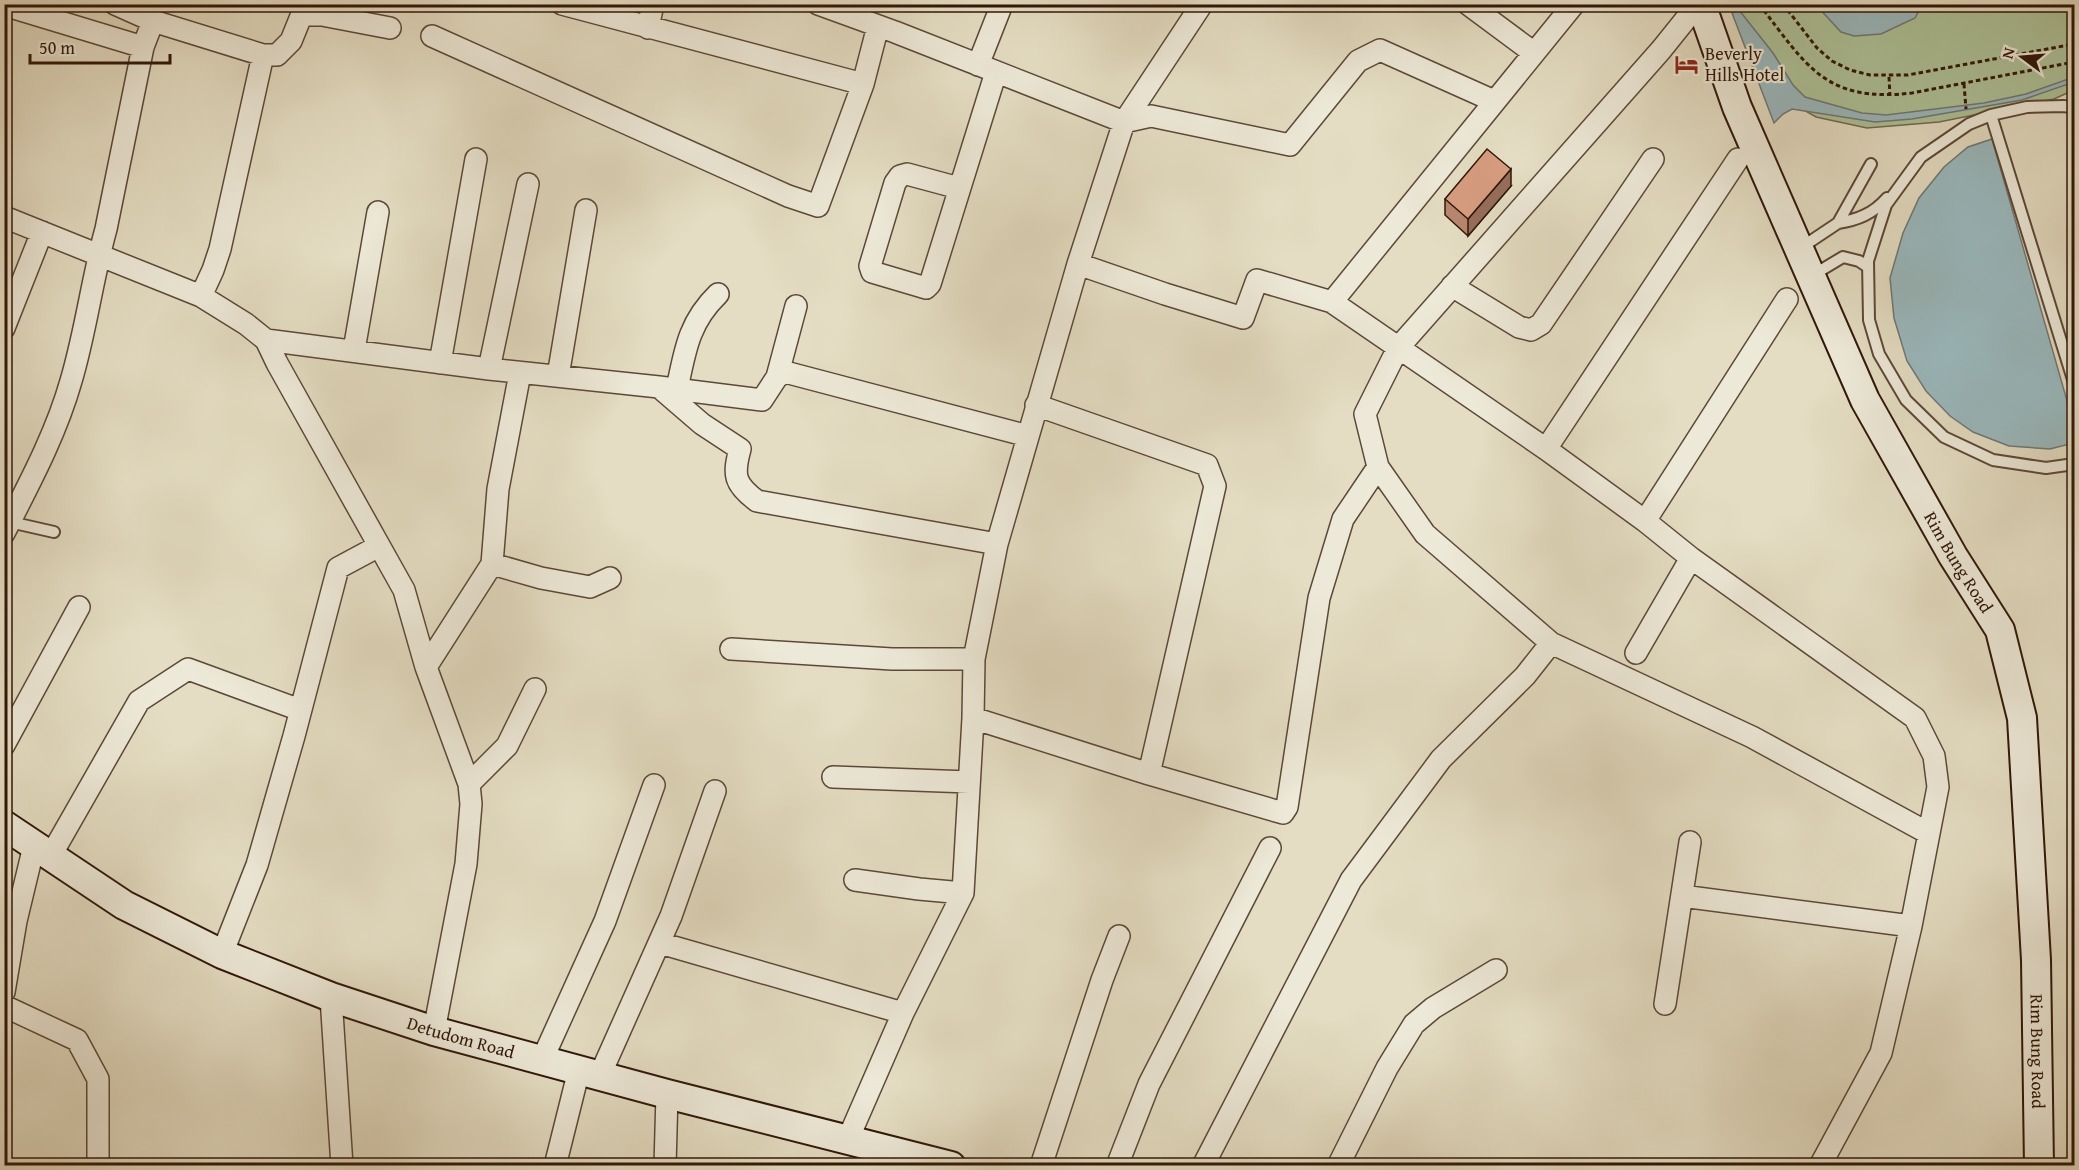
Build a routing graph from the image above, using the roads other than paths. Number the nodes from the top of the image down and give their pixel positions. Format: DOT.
graph roads {
  1 [pos="115,4"];
  2 [pos="562,4"];
  3 [pos="653,4"];
  4 [pos="818,4"];
  5 [pos="1002,4"];
  6 [pos="1202,4"];
  7 [pos="1468,4"];
  8 [pos="1574,4"];
  9 [pos="1699,4"];
  10 [pos="4,5"];
  11 [pos="304,10"];
  12 [pos="153,21"];
  13 [pos="878,26"];
  14 [pos="390,28"];
  15 [pos="648,28"];
  16 [pos="432,36"];
  17 [pos="143,47"];
  18 [pos="1534,53"];
  19 [pos="263,55"];
  20 [pos="987,68"];
  21 [pos="862,84"];
  22 [pos="1494,101"];
  23 [pos="2074,108"];
  24 [pos="1991,115"];
  25 [pos="1124,122"];
  26 [pos="476,159"];
  27 [pos="1653,159"];
  28 [pos="1738,159"];
  29 [pos="1871,164"];
  30 [pos="1911,171"];
  31 [pos="528,184"];
  32 [pos="959,188"];
  33 [pos="586,210"];
  34 [pos="378,212"];
  35 [pos="4,217"];
  36 [pos="1838,223"];
  37 [pos="42,232"];
  38 [pos="1799,249"];
  39 [pos="98,255"];
  40 [pos="1078,264"];
  41 [pos="1868,267"];
  42 [pos="1811,277"];
  43 [pos="1452,286"];
  44 [pos="718,294"];
  45 [pos="201,296"];
  46 [pos="1787,299"];
  47 [pos="1332,302"];
  48 [pos="796,306"];
  49 [pos="4,328"];
  50 [pos="266,340"];
  51 [pos="1398,348"];
  52 [pos="354,350"];
  53 [pos="440,363"];
  54 [pos="489,369"];
  55 [pos="520,373"];
  56 [pos="558,376"];
  57 [pos="777,377"];
  58 [pos="2074,383"];
  59 [pos="668,388"];
  60 [pos="1036,405"];
  61 [pos="1028,436"];
  62 [pos="1546,449"];
  63 [pos="2074,464"];
  64 [pos="1378,467"];
  65 [pos="1645,521"];
  66 [pos="7,527"];
  67 [pos="54,532"];
  68 [pos="997,544"];
  69 [pos="379,546"];
  70 [pos="1691,558"];
  71 [pos="492,564"];
  72 [pos="610,578"];
  73 [pos="79,607"];
  74 [pos="1551,643"];
  75 [pos="731,649"];
  76 [pos="1636,653"];
  77 [pos="974,658"];
  78 [pos="426,667"];
  79 [pos="535,689"];
  80 [pos="300,710"];
  81 [pos="973,718"];
  82 [pos="4,745"];
  83 [pos="1149,774"];
  84 [pos="833,777"];
  85 [pos="969,782"];
  86 [pos="469,784"];
  87 [pos="654,785"];
  88 [pos="715,791"];
  89 [pos="4,825"];
  90 [pos="1928,833"];
  91 [pos="1690,842"];
  92 [pos="1270,848"];
  93 [pos="42,851"];
  94 [pos="855,880"];
  95 [pos="963,893"];
  96 [pos="1682,896"];
  97 [pos="1911,926"];
  98 [pos="1119,936"];
  99 [pos="660,943"];
  100 [pos="222,954"];
  101 [pos="1496,970"];
  102 [pos="4,992"];
  103 [pos="332,997"];
  104 [pos="1665,1004"];
  105 [pos="4,1006"];
  106 [pos="903,1013"];
  107 [pos="434,1031"];
  108 [pos="542,1060"];
  109 [pos="589,1073"];
  110 [pos="667,1094"];
  111 [pos="848,1139"];
  112 [pos="900,1159"];
  113 [pos="98,1166"];
  114 [pos="342,1166"];
  115 [pos="555,1166"];
  116 [pos="665,1166"];
  117 [pos="951,1166"];
  118 [pos="1041,1166"];
  119 [pos="1117,1166"];
  120 [pos="1203,1166"];
  121 [pos="1338,1166"];
  122 [pos="1820,1166"];
  123 [pos="2039,1166"];
  1 -- 12 [label="street"];
  2 -- 15 [label="street"];
  3 -- 15 [label="street"];
  4 -- 13 [label="street"];
  5 -- 20 [label="street"];
  6 -- 25 [label="street"];
  7 -- 18 [label="street"];
  8 -- 18 [label="street"];
  9 -- 38 [label="main road, Rim Bung Road"];
  9 -- 43 [label="street"];
  10 -- 17 [label="street"];
  11 -- 14 [label="street"];
  11 -- 19 [label="street"];
  12 -- 17 [label="street"];
  12 -- 19 [label="street"];
  13 -- 20 [label="street"];
  13 -- 21 [label="street"];
  15 -- 21 [label="street"];
  16 -- 21 [label="street"];
  17 -- 39 [label="street"];
  18 -- 22 [label="street"];
  19 -- 45 [label="street"];
  20 -- 25 [label="street"];
  20 -- 32 [label="street"];
  22 -- 25 [label="street"];
  22 -- 47 [label="street"];
  23 -- 24 [label="lane"];
  24 -- 30 [label="lane"];
  24 -- 58 [label="lane"];
  25 -- 40 [label="street"];
  26 -- 53 [label="street"];
  27 -- 43 [label="street"];
  28 -- 62 [label="street"];
  29 -- 36 [label="lane"];
  30 -- 36 [label="lane"];
  30 -- 41 [label="lane"];
  31 -- 54 [label="street"];
  32 -- 32 [label="street"];
  33 -- 56 [label="street"];
  34 -- 52 [label="street"];
  35 -- 37 [label="street"];
  36 -- 38 [label="lane"];
  37 -- 39 [label="street"];
  37 -- 49 [label="street"];
  38 -- 42 [label="main road, Rim Bung Road"];
  39 -- 45 [label="street"];
  39 -- 66 [label="street"];
  40 -- 47 [label="street"];
  40 -- 60 [label="street"];
  41 -- 42 [label="lane"];
  41 -- 63 [label="lane"];
  42 -- 123 [label="main road, Rim Bung Road"];
  43 -- 51 [label="street"];
  44 -- 59 [label="street"];
  45 -- 50 [label="street"];
  46 -- 65 [label="street"];
  47 -- 51 [label="street"];
  48 -- 57 [label="street"];
  50 -- 52 [label="street"];
  50 -- 69 [label="street"];
  51 -- 62 [label="street"];
  51 -- 64 [label="street"];
  52 -- 53 [label="street"];
  53 -- 54 [label="street"];
  54 -- 55 [label="street"];
  55 -- 56 [label="street"];
  55 -- 71 [label="street"];
  56 -- 59 [label="street"];
  57 -- 59 [label="street"];
  57 -- 61 [label="street"];
  59 -- 68 [label="street"];
  60 -- 61 [label="street"];
  60 -- 83 [label="street"];
  61 -- 68 [label="street"];
  62 -- 65 [label="street"];
  64 -- 74 [label="street"];
  64 -- 83 [label="street"];
  65 -- 70 [label="street"];
  66 -- 67 [label="lane"];
  68 -- 77 [label="street"];
  69 -- 78 [label="street"];
  69 -- 80 [label="street"];
  70 -- 76 [label="street"];
  70 -- 90 [label="street"];
  71 -- 72 [label="street"];
  71 -- 78 [label="street"];
  73 -- 82 [label="street"];
  74 -- 90 [label="street"];
  74 -- 120 [label="street"];
  75 -- 77 [label="street"];
  77 -- 81 [label="street"];
  78 -- 86 [label="street"];
  79 -- 86 [label="street"];
  80 -- 93 [label="street"];
  80 -- 100 [label="street"];
  81 -- 83 [label="street"];
  81 -- 85 [label="street"];
  84 -- 85 [label="street"];
  85 -- 95 [label="street"];
  86 -- 107 [label="street"];
  87 -- 108 [label="street"];
  88 -- 99 [label="street"];
  89 -- 93 [label="main road, Detudom Road"];
  90 -- 97 [label="street"];
  91 -- 96 [label="street"];
  92 -- 119 [label="street"];
  93 -- 100 [label="main road, Detudom Road"];
  93 -- 102 [label="street"];
  94 -- 95 [label="street"];
  95 -- 106 [label="street"];
  96 -- 97 [label="street"];
  96 -- 104 [label="street"];
  97 -- 122 [label="street"];
  98 -- 118 [label="street"];
  99 -- 106 [label="street"];
  99 -- 109 [label="street"];
  100 -- 103 [label="main road, Detudom Road"];
  101 -- 121 [label="street"];
  103 -- 107 [label="main road, Detudom Road"];
  103 -- 114 [label="street"];
  105 -- 113 [label="street"];
  106 -- 111 [label="street"];
  107 -- 108 [label="main road, Detudom Road"];
  108 -- 109 [label="main road, Detudom Road"];
  109 -- 110 [label="main road, Detudom Road"];
  109 -- 115 [label="street"];
  110 -- 111 [label="main road, Detudom Road"];
  110 -- 116 [label="street"];
  111 -- 112 [label="main road, Detudom Road"];
  112 -- 117 [label="main road, Detudom Road"];
}
